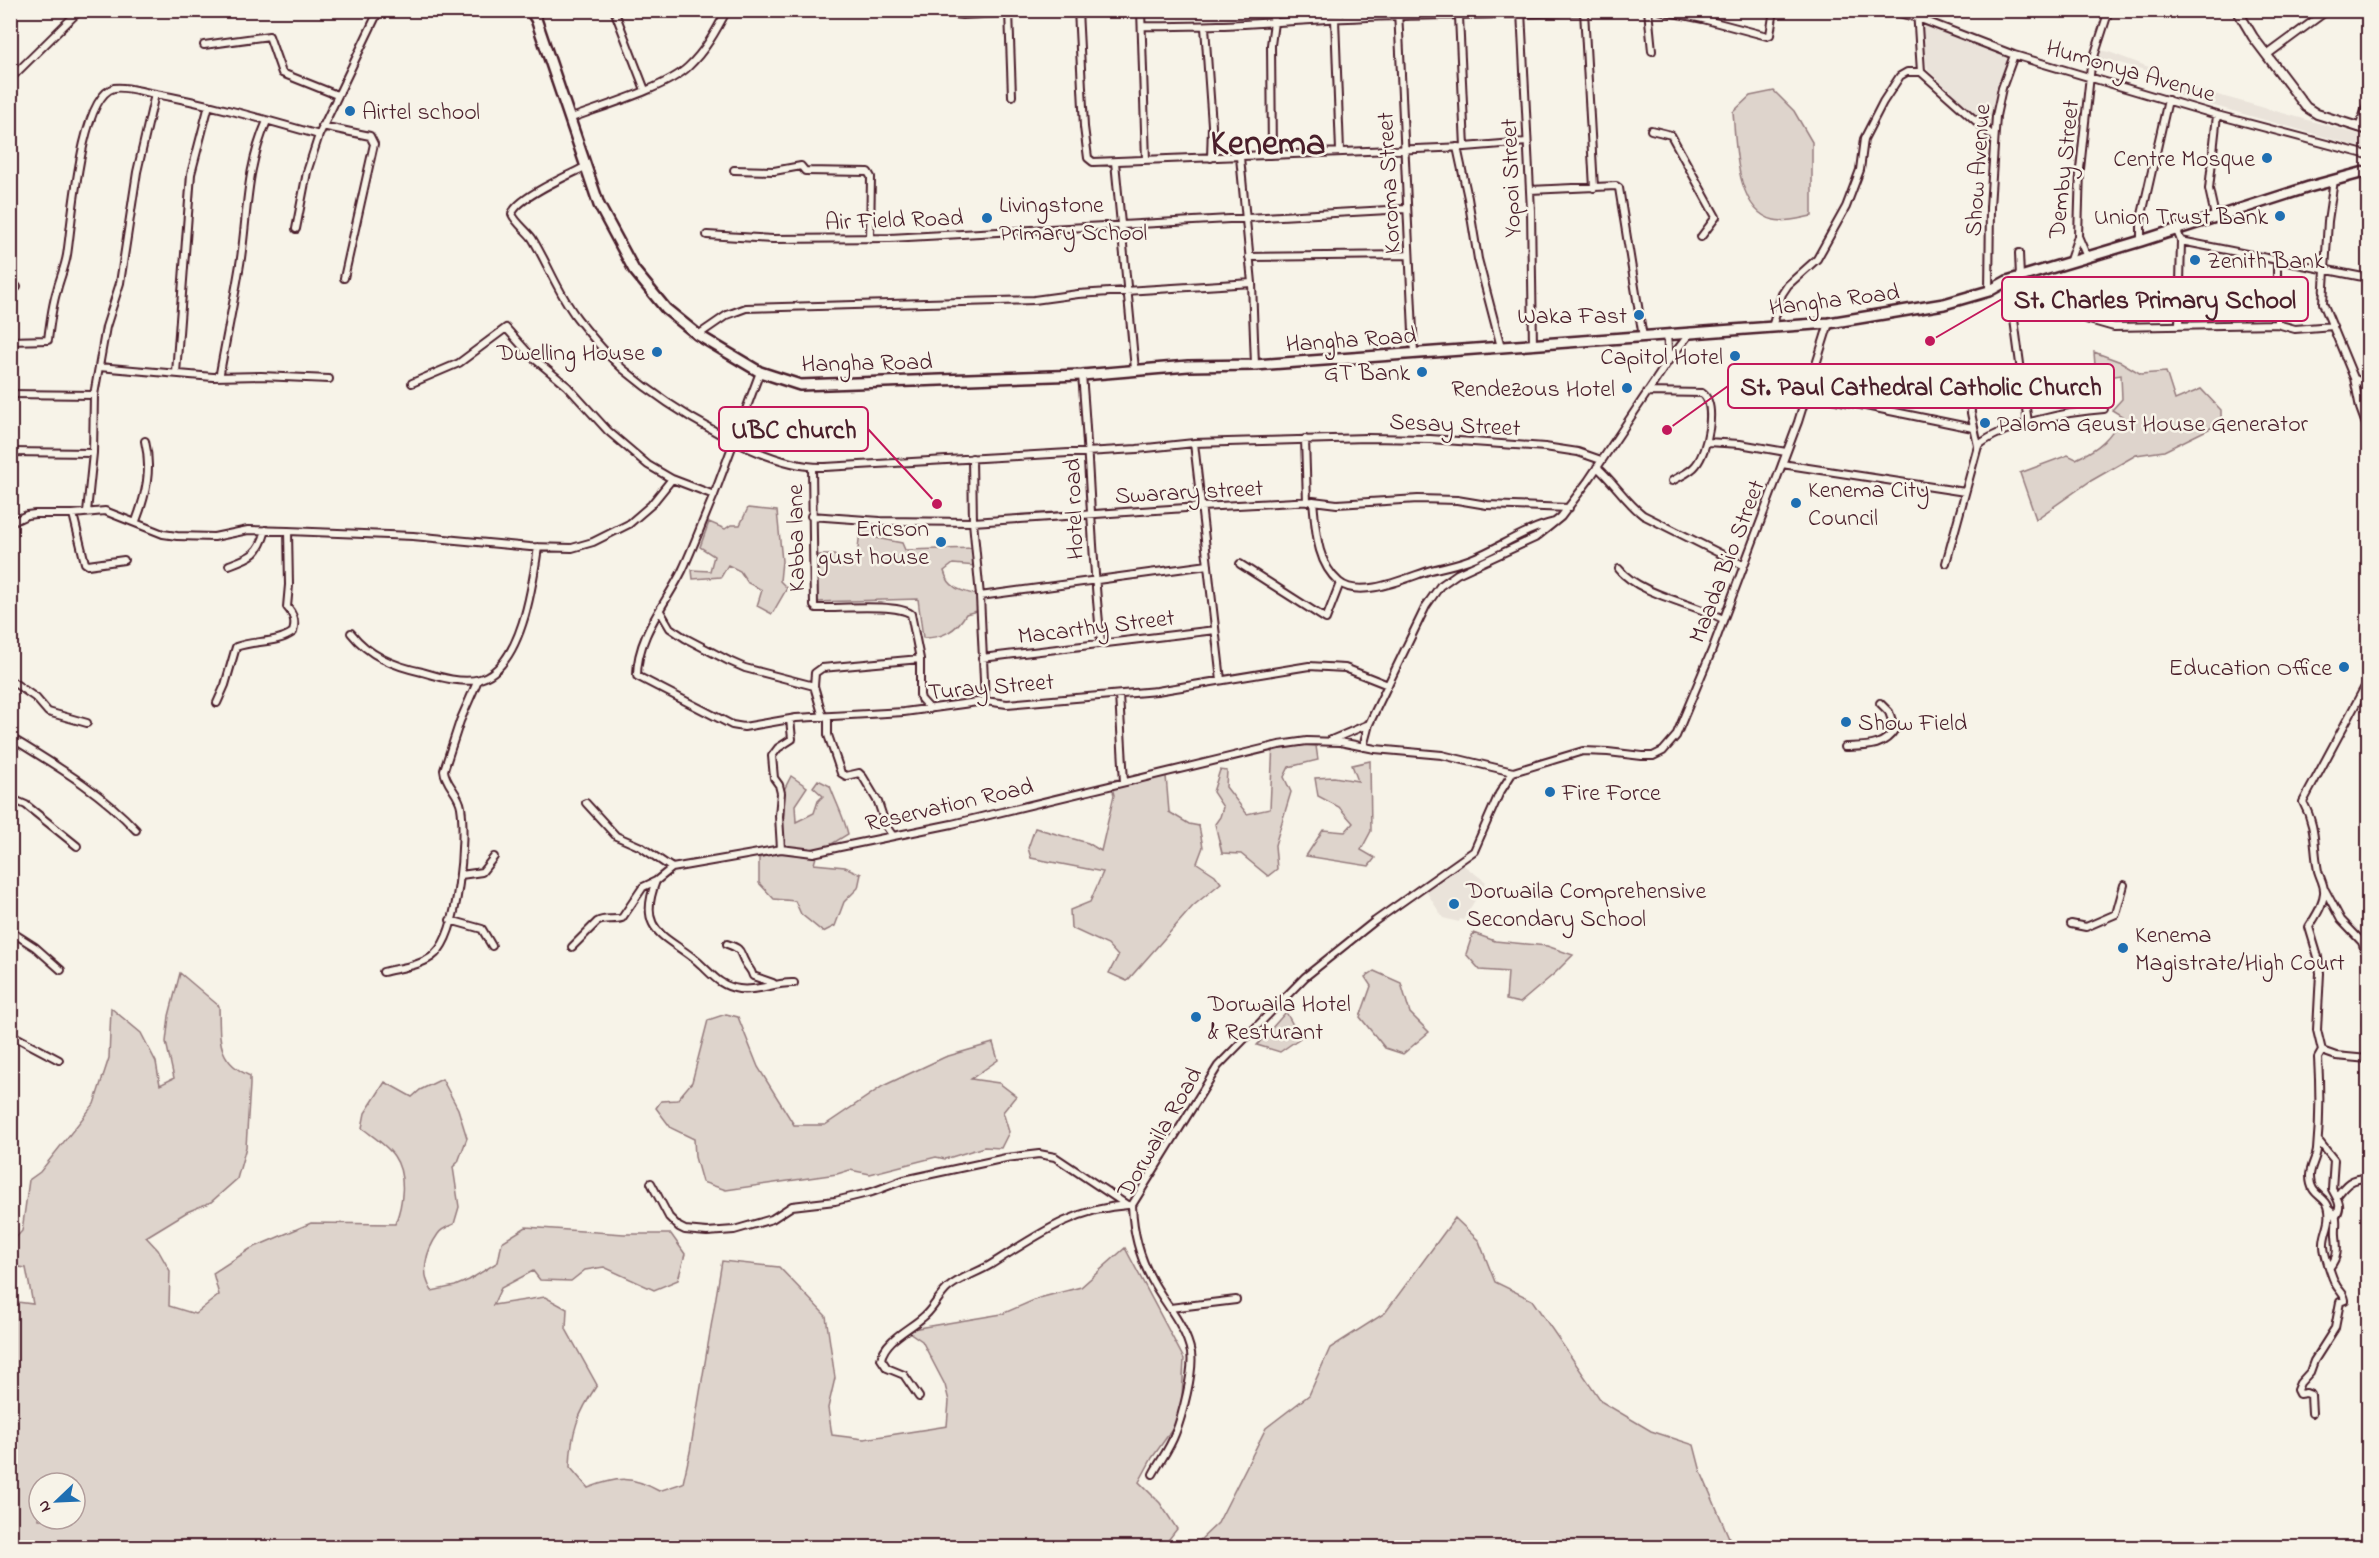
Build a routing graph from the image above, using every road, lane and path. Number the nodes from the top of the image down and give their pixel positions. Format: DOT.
graph roads {
  1 [pos="80,10"];
  2 [pos="379,10"];
  3 [pos="530,10"];
  4 [pos="614,10"];
  5 [pos="727,10"];
  6 [pos="950,10"];
  7 [pos="1069,10"];
  8 [pos="1078,10"];
  9 [pos="1141,10"];
  10 [pos="1270,10"];
  11 [pos="1599,10"];
  12 [pos="1648,10"];
  13 [pos="1659,10"];
  14 [pos="1774,10"];
  15 [pos="1887,10"];
  16 [pos="2109,10"];
  17 [pos="2237,10"];
  18 [pos="2328,10"];
  19 [pos="1009,12"];
  20 [pos="1521,12"];
  21 [pos="1584,12"];
  22 [pos="1398,13"];
  23 [pos="1917,14"];
  24 [pos="1459,16"];
  25 [pos="1335,19"];
  26 [pos="1274,22"];
  27 [pos="1142,26"];
  28 [pos="1205,27"];
  29 [pos="204,45"];
  30 [pos="1652,51"];
  31 [pos="2014,55"];
  32 [pos="2267,55"];
  33 [pos="1921,72"];
  34 [pos="2091,77"];
  35 [pos="10,79"];
  36 [pos="645,90"];
  37 [pos="155,94"];
  38 [pos="337,95"];
  39 [pos="1012,96"];
  40 [pos="2168,100"];
  41 [pos="2368,102"];
  42 [pos="209,105"];
  43 [pos="2217,115"];
  44 [pos="569,119"];
  45 [pos="267,122"];
  46 [pos="322,126"];
  47 [pos="2359,128"];
  48 [pos="1651,130"];
  49 [pos="2368,130"];
  50 [pos="319,135"];
  51 [pos="1994,137"];
  52 [pos="1527,142"];
  53 [pos="1457,147"];
  54 [pos="1465,147"];
  55 [pos="1404,148"];
  56 [pos="1340,150"];
  57 [pos="1272,155"];
  58 [pos="2368,155"];
  59 [pos="1240,157"];
  60 [pos="1211,158"];
  61 [pos="1146,160"];
  62 [pos="1115,162"];
  63 [pos="585,167"];
  64 [pos="734,170"];
  65 [pos="2368,171"];
  66 [pos="2334,179"];
  67 [pos="1594,188"];
  68 [pos="1530,190"];
  69 [pos="1406,209"];
  70 [pos="2215,216"];
  71 [pos="1245,218"];
  72 [pos="1119,226"];
  73 [pos="2176,228"];
  74 [pos="296,229"];
  75 [pos="707,235"];
  76 [pos="2078,236"];
  77 [pos="1701,237"];
  78 [pos="870,239"];
  79 [pos="2141,241"];
  80 [pos="2181,241"];
  81 [pos="2019,253"];
  82 [pos="1409,255"];
  83 [pos="1249,257"];
  84 [pos="2087,257"];
  85 [pos="2277,258"];
  86 [pos="2069,263"];
  87 [pos="2325,269"];
  88 [pos="2020,277"];
  89 [pos="344,278"];
  90 [pos="2368,278"];
  91 [pos="2007,281"];
  92 [pos="1252,283"];
  93 [pos="2205,283"];
  94 [pos="2276,290"];
  95 [pos="1126,291"];
  96 [pos="1989,291"];
  97 [pos="2013,294"];
  98 [pos="1829,323"];
  99 [pos="2277,324"];
  100 [pos="2179,326"];
  101 [pos="2333,326"];
  102 [pos="1772,327"];
  103 [pos="1690,332"];
  104 [pos="1667,334"];
  105 [pos="698,335"];
  106 [pos="1643,337"];
  107 [pos="10,341"];
  108 [pos="1533,345"];
  109 [pos="1501,347"];
  110 [pos="1414,353"];
  111 [pos="1669,360"];
  112 [pos="1255,365"];
  113 [pos="99,367"];
  114 [pos="1135,369"];
  115 [pos="760,372"];
  116 [pos="176,373"];
  117 [pos="1082,375"];
  118 [pos="217,376"];
  119 [pos="1969,377"];
  120 [pos="2354,378"];
  121 [pos="329,379"];
  122 [pos="412,383"];
  123 [pos="2368,386"];
  124 [pos="1647,392"];
  125 [pos="10,394"];
  126 [pos="1807,394"];
  127 [pos="94,395"];
  128 [pos="2104,409"];
  129 [pos="2028,423"];
  130 [pos="1973,428"];
  131 [pos="2368,430"];
  132 [pos="1305,439"];
  133 [pos="733,440"];
  134 [pos="145,441"];
  135 [pos="1707,442"];
  136 [pos="1194,443"];
  137 [pos="1978,446"];
  138 [pos="1089,450"];
  139 [pos="10,452"];
  140 [pos="1786,452"];
  141 [pos="93,453"];
  142 [pos="972,458"];
  143 [pos="1601,460"];
  144 [pos="1782,464"];
  145 [pos="1597,467"];
  146 [pos="812,468"];
  147 [pos="672,479"];
  148 [pos="1672,481"];
  149 [pos="1965,492"];
  150 [pos="714,495"];
  151 [pos="1310,502"];
  152 [pos="1202,507"];
  153 [pos="1569,508"];
  154 [pos="87,512"];
  155 [pos="73,514"];
  156 [pos="1091,515"];
  157 [pos="811,516"];
  158 [pos="136,522"];
  159 [pos="973,522"];
  160 [pos="1555,522"];
  161 [pos="10,523"];
  162 [pos="266,530"];
  163 [pos="288,531"];
  164 [pos="538,547"];
  165 [pos="124,560"];
  166 [pos="1946,563"];
  167 [pos="1240,564"];
  168 [pos="1452,564"];
  169 [pos="228,565"];
  170 [pos="1208,565"];
  171 [pos="1743,565"];
  172 [pos="1619,569"];
  173 [pos="1457,574"];
  174 [pos="1094,581"];
  175 [pos="1340,583"];
  176 [pos="980,596"];
  177 [pos="660,611"];
  178 [pos="1723,619"];
  179 [pos="1215,630"];
  180 [pos="351,633"];
  181 [pos="1101,642"];
  182 [pos="982,658"];
  183 [pos="920,659"];
  184 [pos="10,680"];
  185 [pos="478,680"];
  186 [pos="1221,680"];
  187 [pos="2368,681"];
  188 [pos="814,686"];
  189 [pos="1388,686"];
  190 [pos="1119,695"];
  191 [pos="985,701"];
  192 [pos="217,703"];
  193 [pos="1880,703"];
  194 [pos="930,709"];
  195 [pos="826,717"];
  196 [pos="790,719"];
  197 [pos="87,723"];
  198 [pos="1369,724"];
  199 [pos="10,737"];
  200 [pos="1328,741"];
  201 [pos="1363,747"];
  202 [pos="1845,747"];
  203 [pos="1513,772"];
  204 [pos="1124,782"];
  205 [pos="10,798"];
  206 [pos="586,803"];
  207 [pos="136,830"];
  208 [pos="893,836"];
  209 [pos="77,846"];
  210 [pos="782,849"];
  211 [pos="495,856"];
  212 [pos="672,868"];
  213 [pos="461,875"];
  214 [pos="656,881"];
  215 [pos="2124,885"];
  216 [pos="2325,890"];
  217 [pos="450,921"];
  218 [pos="2071,924"];
  219 [pos="10,931"];
  220 [pos="2365,942"];
  221 [pos="727,944"];
  222 [pos="492,946"];
  223 [pos="572,946"];
  224 [pos="2368,952"];
  225 [pos="2368,960"];
  226 [pos="61,970"];
  227 [pos="383,972"];
  228 [pos="794,983"];
  229 [pos="774,984"];
  230 [pos="2368,997"];
  231 [pos="10,1034"];
  232 [pos="2368,1041"];
  233 [pos="2322,1051"];
  234 [pos="2368,1059"];
  235 [pos="59,1060"];
  236 [pos="2318,1140"];
  237 [pos="2368,1178"];
  238 [pos="651,1183"];
  239 [pos="2337,1196"];
  240 [pos="1129,1205"];
  241 [pos="2329,1209"];
  242 [pos="2336,1216"];
  243 [pos="2330,1267"];
  244 [pos="1236,1300"];
  245 [pos="1170,1308"];
  246 [pos="918,1397"];
  247 [pos="2312,1413"];
  248 [pos="1153,1474"];
  1 -- 35 [label="street"];
  2 -- 38 [label="street"];
  3 -- 44 [label="highway, Hangha Road"];
  4 -- 36 [label="street"];
  5 -- 36 [label="street"];
  6 -- 19 [label="street"];
  7 -- 19 [label="street"];
  8 -- 62 [label="street"];
  9 -- 27 [label="street"];
  10 -- 26 [label="street"];
  11 -- 21 [label="street"];
  12 -- 30 [label="street"];
  13 -- 14 [label="street"];
  15 -- 23 [label="street, Humonya Avenue"];
  16 -- 34 [label="street, Demby Street"];
  17 -- 32 [label="street"];
  18 -- 32 [label="street"];
  19 -- 39 [label="street"];
  20 -- 21 [label="street"];
  20 -- 24 [label="street"];
  20 -- 52 [label="street, Yopoi Street"];
  21 -- 67 [label="street"];
  22 -- 24 [label="street"];
  22 -- 25 [label="street"];
  22 -- 55 [label="street, Koroma Street"];
  23 -- 31 [label="street, Humonya Avenue"];
  23 -- 33 [label="street"];
  24 -- 54 [label="street"];
  25 -- 26 [label="street"];
  25 -- 56 [label="street"];
  26 -- 28 [label="street"];
  26 -- 57 [label="street"];
  27 -- 28 [label="street"];
  27 -- 61 [label="street"];
  28 -- 60 [label="street"];
  29 -- 38 [label="street"];
  31 -- 34 [label="street, Humonya Avenue"];
  31 -- 51 [label="street, Show Avenue"];
  32 -- 47 [label="street"];
  33 -- 51 [label="street"];
  33 -- 102 [label="street"];
  34 -- 40 [label="street, Humonya Avenue"];
  34 -- 76 [label="street, Demby Street"];
  36 -- 44 [label="street"];
  37 -- 42 [label="street"];
  37 -- 107 [label="street"];
  37 -- 113 [label="street"];
  38 -- 46 [label="street"];
  40 -- 43 [label="street, Humonya Avenue"];
  40 -- 79 [label="street"];
  41 -- 47 [label="street"];
  42 -- 45 [label="street"];
  42 -- 116 [label="street"];
  43 -- 58 [label="street, Humonya Avenue"];
  43 -- 70 [label="street"];
  44 -- 63 [label="highway, Hangha Road"];
  45 -- 50 [label="street"];
  45 -- 118 [label="street"];
  46 -- 50 [label="street"];
  46 -- 89 [label="street"];
  47 -- 49 [label="street"];
  48 -- 77 [label="street"];
  50 -- 74 [label="street"];
  51 -- 96 [label="street, Show Avenue"];
  52 -- 54 [label="street"];
  52 -- 68 [label="street, Yopoi Street"];
  53 -- 54 [label="street"];
  53 -- 55 [label="street"];
  53 -- 109 [label="street"];
  55 -- 56 [label="street"];
  55 -- 69 [label="street, Koroma Street"];
  56 -- 57 [label="street"];
  57 -- 59 [label="street"];
  59 -- 60 [label="street"];
  59 -- 71 [label="street"];
  60 -- 61 [label="street"];
  61 -- 62 [label="street"];
  62 -- 72 [label="street"];
  63 -- 105 [label="highway, Hangha Road"];
  63 -- 133 [label="street, Sesay Street"];
  64 -- 78 [label="street"];
  65 -- 66 [label="highway, Hangha Road"];
  66 -- 70 [label="highway, Hangha Road"];
  66 -- 87 [label="street"];
  67 -- 68 [label="street"];
  67 -- 106 [label="street"];
  68 -- 108 [label="street, Yopoi Street"];
  69 -- 71 [label="street, Air Field Road"];
  69 -- 82 [label="street, Koroma Street"];
  70 -- 73 [label="highway, Hangha Road"];
  71 -- 72 [label="street, Air Field Road"];
  71 -- 83 [label="street"];
  72 -- 78 [label="street, Air Field Road"];
  72 -- 95 [label="street"];
  73 -- 79 [label="highway, Hangha Road"];
  73 -- 80 [label="street"];
  75 -- 78 [label="street, Air Field Road"];
  76 -- 84 [label="street"];
  76 -- 86 [label="street, Demby Street"];
  79 -- 84 [label="highway, Hangha Road"];
  80 -- 85 [label="street"];
  80 -- 100 [label="street"];
  81 -- 88 [label="street"];
  82 -- 83 [label="street"];
  82 -- 110 [label="street, Koroma Street"];
  83 -- 92 [label="street"];
  84 -- 86 [label="highway, Hangha Road"];
  85 -- 87 [label="street"];
  85 -- 94 [label="street"];
  86 -- 88 [label="highway, Hangha Road"];
  87 -- 90 [label="street"];
  87 -- 101 [label="street"];
  88 -- 91 [label="highway, Hangha Road"];
  91 -- 96 [label="highway, Hangha Road"];
  91 -- 97 [label="street"];
  92 -- 95 [label="street"];
  92 -- 112 [label="street"];
  93 -- 94 [label="street"];
  94 -- 99 [label="street"];
  95 -- 105 [label="street"];
  95 -- 114 [label="street"];
  96 -- 98 [label="highway, Hangha Road"];
  97 -- 100 [label="street"];
  97 -- 129 [label="street"];
  98 -- 102 [label="highway, Hangha Road"];
  98 -- 126 [label="street, Maada Bio Street"];
  99 -- 100 [label="street"];
  99 -- 101 [label="street"];
  101 -- 120 [label="street"];
  102 -- 103 [label="highway, Hangha Road"];
  103 -- 104 [label="highway, Hangha Road"];
  103 -- 111 [label="street"];
  104 -- 106 [label="highway, Hangha Road"];
  104 -- 111 [label="street"];
  105 -- 115 [label="highway, Hangha Road"];
  106 -- 108 [label="highway, Hangha Road"];
  108 -- 109 [label="highway, Hangha Road"];
  109 -- 110 [label="highway, Hangha Road"];
  110 -- 112 [label="highway, Hangha Road"];
  111 -- 124 [label="street"];
  112 -- 114 [label="highway, Hangha Road"];
  113 -- 116 [label="street"];
  113 -- 127 [label="street"];
  114 -- 117 [label="highway, Hangha Road"];
  115 -- 117 [label="highway, Hangha Road"];
  115 -- 133 [label="street"];
  116 -- 118 [label="street"];
  117 -- 138 [label="street, Hotel road"];
  118 -- 121 [label="street"];
  119 -- 130 [label="street"];
  120 -- 123 [label="street"];
  120 -- 131 [label="street"];
  122 -- 147 [label="street"];
  124 -- 135 [label="street"];
  124 -- 143 [label="street"];
  125 -- 127 [label="street"];
  126 -- 130 [label="street"];
  126 -- 140 [label="street, Maada Bio Street"];
  127 -- 141 [label="street"];
  128 -- 129 [label="street"];
  129 -- 137 [label="street"];
  130 -- 137 [label="street"];
  132 -- 136 [label="street, Sesay Street"];
  132 -- 143 [label="street, Sesay Street"];
  132 -- 151 [label="street"];
  133 -- 146 [label="street, Sesay Street"];
  133 -- 150 [label="street"];
  134 -- 158 [label="street"];
  135 -- 140 [label="street"];
  135 -- 148 [label="street"];
  136 -- 138 [label="street, Sesay Street"];
  136 -- 152 [label="street"];
  137 -- 149 [label="street"];
  138 -- 142 [label="street, Sesay Street"];
  138 -- 156 [label="street, Hotel road"];
  139 -- 141 [label="street"];
  140 -- 144 [label="street, Maada Bio Street"];
  141 -- 154 [label="street"];
  142 -- 146 [label="street, Sesay Street"];
  142 -- 159 [label="street"];
  143 -- 145 [label="street"];
  144 -- 149 [label="street"];
  144 -- 171 [label="street, Maada Bio Street"];
  145 -- 153 [label="street"];
  145 -- 171 [label="street"];
  146 -- 157 [label="street, Kabba lane"];
  147 -- 150 [label="street"];
  147 -- 164 [label="street"];
  149 -- 166 [label="street"];
  150 -- 177 [label="street"];
  151 -- 152 [label="street, Swarary street"];
  151 -- 153 [label="street, Swarary street"];
  151 -- 175 [label="street"];
  152 -- 156 [label="street, Swarary street"];
  152 -- 170 [label="street"];
  153 -- 160 [label="street"];
  154 -- 155 [label="street"];
  154 -- 158 [label="street"];
  155 -- 161 [label="street"];
  155 -- 165 [label="street"];
  156 -- 159 [label="street, Swarary street"];
  156 -- 174 [label="street, Hotel road"];
  157 -- 159 [label="street, Swarary street"];
  157 -- 183 [label="street, Kabba lane"];
  158 -- 162 [label="street"];
  159 -- 176 [label="street"];
  160 -- 168 [label="street"];
  160 -- 173 [label="street"];
  162 -- 163 [label="street"];
  162 -- 169 [label="street"];
  163 -- 164 [label="street"];
  163 -- 192 [label="street"];
  164 -- 185 [label="street"];
  167 -- 175 [label="street"];
  168 -- 173 [label="street"];
  168 -- 175 [label="street"];
  170 -- 174 [label="street"];
  170 -- 179 [label="street"];
  171 -- 178 [label="street, Maada Bio Street"];
  172 -- 178 [label="street"];
  173 -- 189 [label="street"];
  174 -- 176 [label="street"];
  174 -- 181 [label="street, Hotel road"];
  176 -- 182 [label="street"];
  177 -- 188 [label="street"];
  177 -- 196 [label="street, Turay Street"];
  178 -- 203 [label="street, Maada Bio Street"];
  179 -- 181 [label="street, Macarthy Street"];
  179 -- 186 [label="street"];
  180 -- 185 [label="street"];
  181 -- 182 [label="street, Macarthy Street"];
  182 -- 191 [label="street"];
  183 -- 188 [label="street"];
  183 -- 194 [label="street"];
  184 -- 197 [label="street"];
  185 -- 213 [label="street"];
  186 -- 189 [label="street, Turay Street"];
  186 -- 190 [label="street, Turay Street"];
  187 -- 216 [label="street"];
  188 -- 195 [label="street"];
  189 -- 198 [label="street"];
  190 -- 191 [label="street, Turay Street"];
  190 -- 204 [label="street"];
  191 -- 194 [label="street, Turay Street"];
  193 -- 202 [label="street"];
  194 -- 195 [label="street, Turay Street"];
  195 -- 196 [label="street, Turay Street"];
  195 -- 208 [label="street"];
  196 -- 210 [label="street"];
  198 -- 200 [label="street"];
  198 -- 201 [label="street"];
  199 -- 207 [label="street"];
  200 -- 201 [label="street"];
  200 -- 204 [label="street, Reservation Road"];
  201 -- 203 [label="street"];
  203 -- 240 [label="street, Dorwaila Road"];
  204 -- 208 [label="street, Reservation Road"];
  205 -- 209 [label="street"];
  206 -- 212 [label="street"];
  208 -- 210 [label="street, Reservation Road"];
  210 -- 212 [label="street, Reservation Road"];
  211 -- 213 [label="street"];
  212 -- 214 [label="street"];
  213 -- 217 [label="street"];
  214 -- 223 [label="street"];
  214 -- 229 [label="street"];
  215 -- 218 [label="street"];
  216 -- 220 [label="street"];
  216 -- 233 [label="street"];
  217 -- 222 [label="street"];
  217 -- 227 [label="street"];
  219 -- 226 [label="street"];
  220 -- 224 [label="street"];
  220 -- 225 [label="street"];
  221 -- 229 [label="street"];
  228 -- 229 [label="street"];
  230 -- 232 [label="street"];
  231 -- 235 [label="street"];
  233 -- 234 [label="street"];
  233 -- 236 [label="street"];
  236 -- 239 [label="street"];
  236 -- 241 [label="street"];
  237 -- 239 [label="street"];
  238 -- 240 [label="street"];
  239 -- 242 [label="street"];
  240 -- 245 [label="street, Dorwaila Road"];
  240 -- 246 [label="street"];
  241 -- 242 [label="street"];
  241 -- 243 [label="street"];
  242 -- 243 [label="street"];
  243 -- 247 [label="street"];
  244 -- 245 [label="street"];
  245 -- 248 [label="street, Dorwaila Road"];
}
